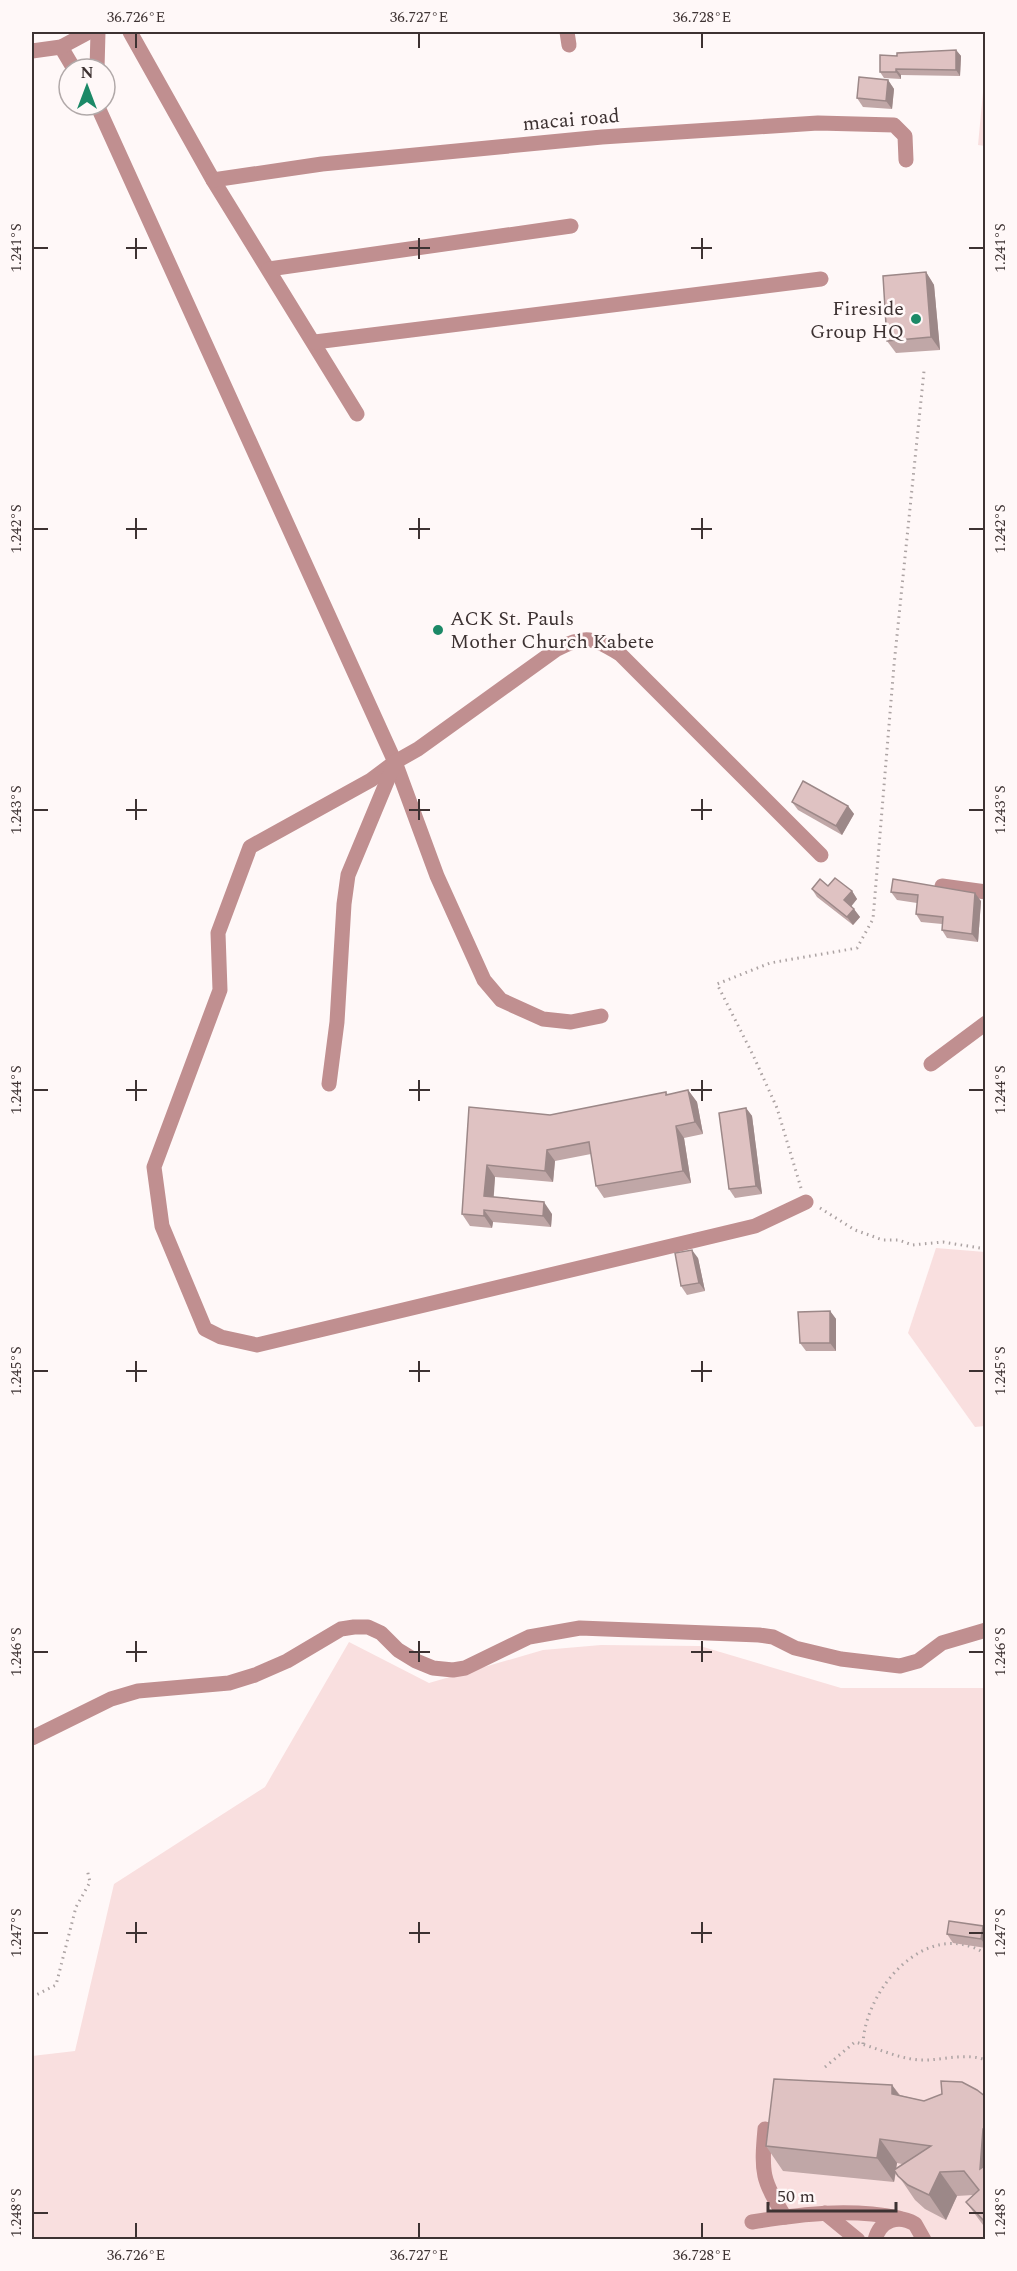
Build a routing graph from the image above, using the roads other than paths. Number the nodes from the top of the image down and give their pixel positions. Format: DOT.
graph roads {
  1 [pos="89,32"];
  2 [pos="98,32"];
  3 [pos="130,32"];
  4 [pos="61,47"];
  5 [pos="32,51"];
  6 [pos="67,57"];
  7 [pos="97,57"];
  8 [pos="102,117"];
  9 [pos="906,160"];
  10 [pos="213,180"];
  11 [pos="571,226"];
  12 [pos="269,269"];
  13 [pos="821,279"];
  14 [pos="315,342"];
  15 [pos="357,414"];
  16 [pos="395,762"];
  17 [pos="821,855"];
  18 [pos="942,886"];
  19 [pos="986,892"];
  20 [pos="601,1016"];
  21 [pos="986,1023"];
  22 [pos="931,1064"];
  23 [pos="329,1084"];
  24 [pos="806,1202"];
  25 [pos="986,1630"];
  26 [pos="32,1738"];
  27 [pos="765,2129"];
  28 [pos="825,2213"];
  29 [pos="785,2217"];
  30 [pos="899,2218"];
  31 [pos="752,2222"];
  32 [pos="924,2239"];
  33 [pos="858,2240"];
  34 [pos="874,2240"];
  1 -- 4 [label="street"];
  2 -- 7 [label="street"];
  3 -- 10 [label="street"];
  4 -- 5 [label="street"];
  4 -- 6 [label="street"];
  8 -- 16 [label="street"];
  9 -- 10 [label="street, macai road"];
  10 -- 12 [label="street"];
  11 -- 12 [label="street"];
  12 -- 14 [label="street"];
  13 -- 14 [label="street"];
  14 -- 15 [label="street"];
  16 -- 17 [label="street"];
  16 -- 20 [label="street"];
  16 -- 23 [label="street"];
  16 -- 24 [label="street"];
  18 -- 19 [label="street"];
  21 -- 22 [label="street"];
  25 -- 26 [label="street"];
  27 -- 29 [label="street"];
  28 -- 29 [label="street"];
  28 -- 30 [label="street"];
  28 -- 33 [label="street"];
  29 -- 31 [label="street"];
  30 -- 32 [label="street"];
  30 -- 34 [label="street"];
}
